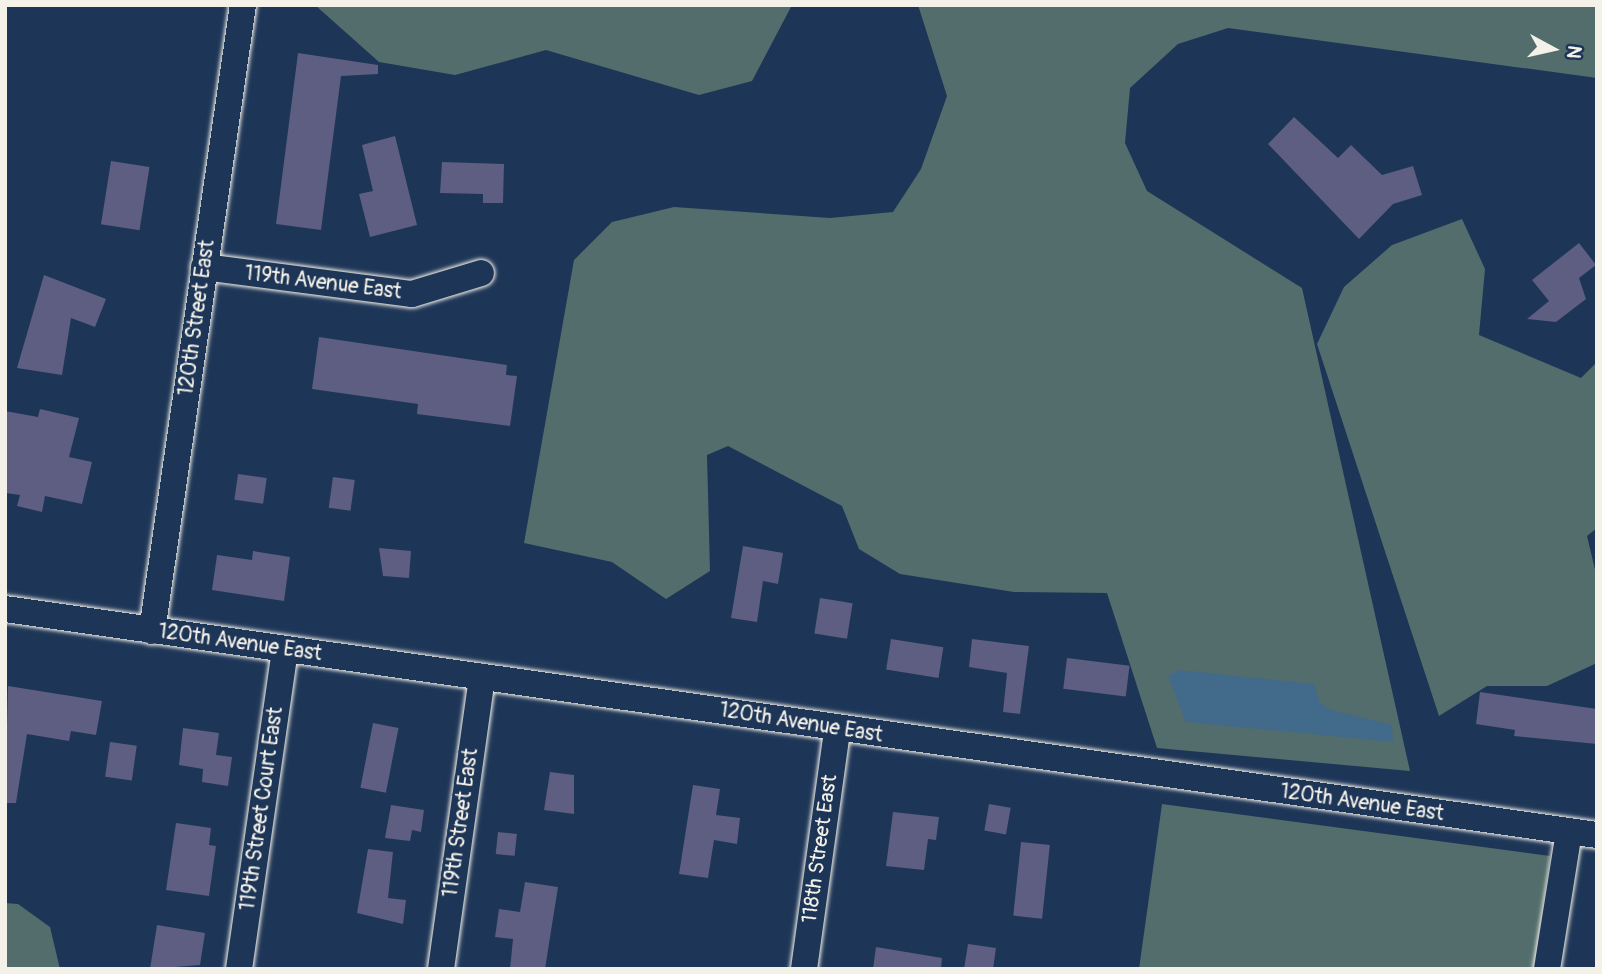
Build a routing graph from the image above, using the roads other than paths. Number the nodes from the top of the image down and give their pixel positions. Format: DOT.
graph roads {
  1 [pos="243,5"];
  2 [pos="204,267"];
  3 [pos="481,273"];
  4 [pos="5,609"];
  5 [pos="152,631"];
  6 [pos="285,650"];
  7 [pos="482,677"];
  8 [pos="837,730"];
  9 [pos="1569,832"];
  10 [pos="1597,835"];
  11 [pos="239,969"];
  12 [pos="441,969"];
  13 [pos="804,969"];
  14 [pos="1546,969"];
  1 -- 2 [label="street, 120th Street East"];
  2 -- 3 [label="street, 119th Avenue East"];
  2 -- 5 [label="street, 120th Street East"];
  4 -- 5 [label="street, 120th Avenue East"];
  5 -- 6 [label="street, 120th Avenue East"];
  6 -- 7 [label="street, 120th Avenue East"];
  6 -- 11 [label="street, 119th Street Court East"];
  7 -- 8 [label="street, 120th Avenue East"];
  7 -- 12 [label="street, 119th Street East"];
  8 -- 9 [label="street, 120th Avenue East"];
  8 -- 13 [label="street, 118th Street East"];
  9 -- 10 [label="street, 120th Avenue East"];
  9 -- 14 [label="street"];
}
